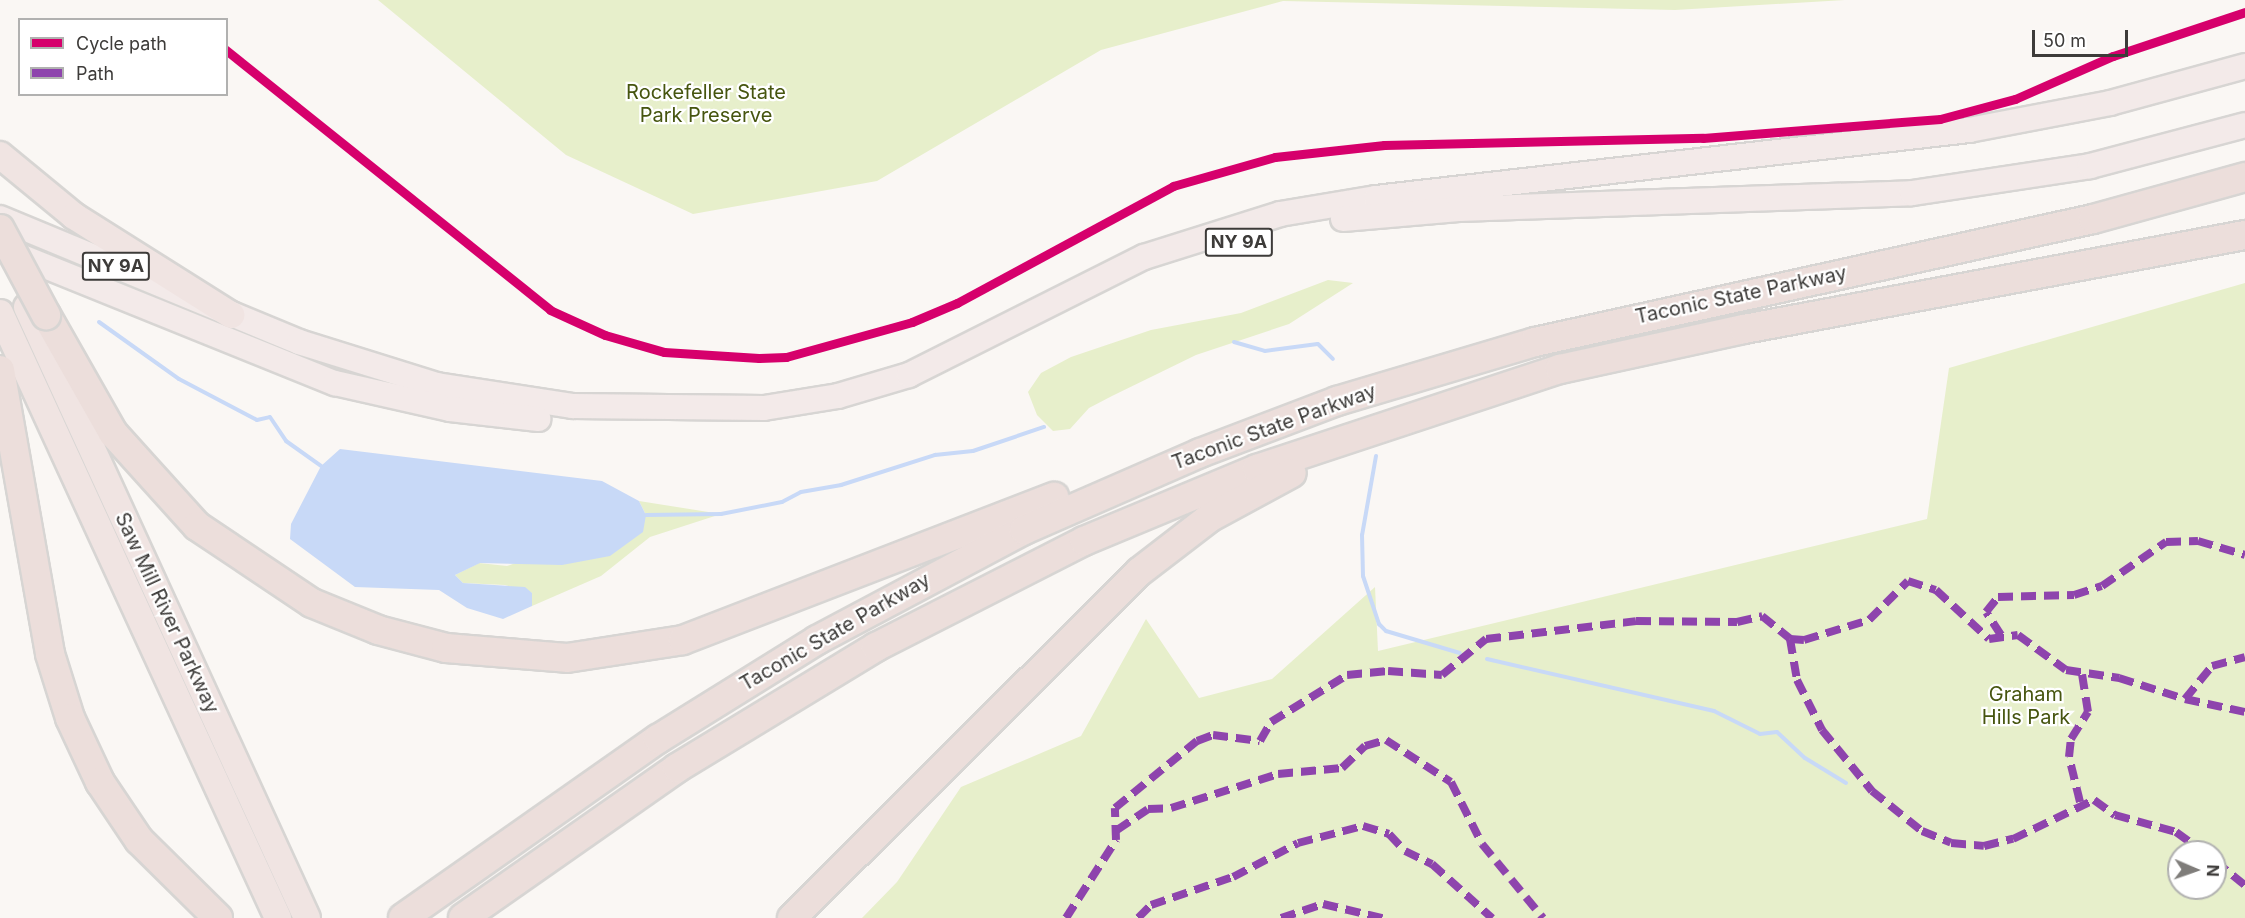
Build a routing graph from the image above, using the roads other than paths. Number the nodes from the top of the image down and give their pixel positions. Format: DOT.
graph roads {
  1 [pos="2245,66"];
  2 [pos="2245,125"];
  3 [pos="0,155"];
  4 [pos="2245,177"];
  5 [pos="0,218"];
  6 [pos="0,229"];
  7 [pos="2245,235"];
  8 [pos="6,252"];
  9 [pos="2245,254"];
  10 [pos="2042,273"];
  11 [pos="36,311"];
  12 [pos="0,313"];
  13 [pos="231,315"];
  14 [pos="0,370"];
  15 [pos="1412,415"];
  16 [pos="1200,453"];
  17 [pos="218,918"];
  18 [pos="278,918"];
  19 [pos="307,918"];
  20 [pos="403,918"];
  21 [pos="463,918"];
  22 [pos="792,918"];
  1 -- 13 [label="main road, NY 9A"];
  2 -- 8 [label="main road, NY 9A"];
  3 -- 13 [label="highway"];
  4 -- 16 [label="highway, Taconic State Parkway"];
  5 -- 13 [label="main road, NY 9A"];
  6 -- 11 [label="highway, bridge"];
  7 -- 10 [label="highway, Taconic State Parkway"];
  9 -- 10 [label="highway"];
  10 -- 15 [label="highway, Taconic State Parkway"];
  11 -- 16 [label="highway"];
  11 -- 19 [label="highway, Saw Mill River Parkway"];
  12 -- 18 [label="highway, Saw Mill River Parkway"];
  14 -- 17 [label="highway"];
  15 -- 21 [label="highway, Taconic State Parkway"];
  15 -- 22 [label="highway"];
  16 -- 20 [label="highway, Taconic State Parkway"];
}
